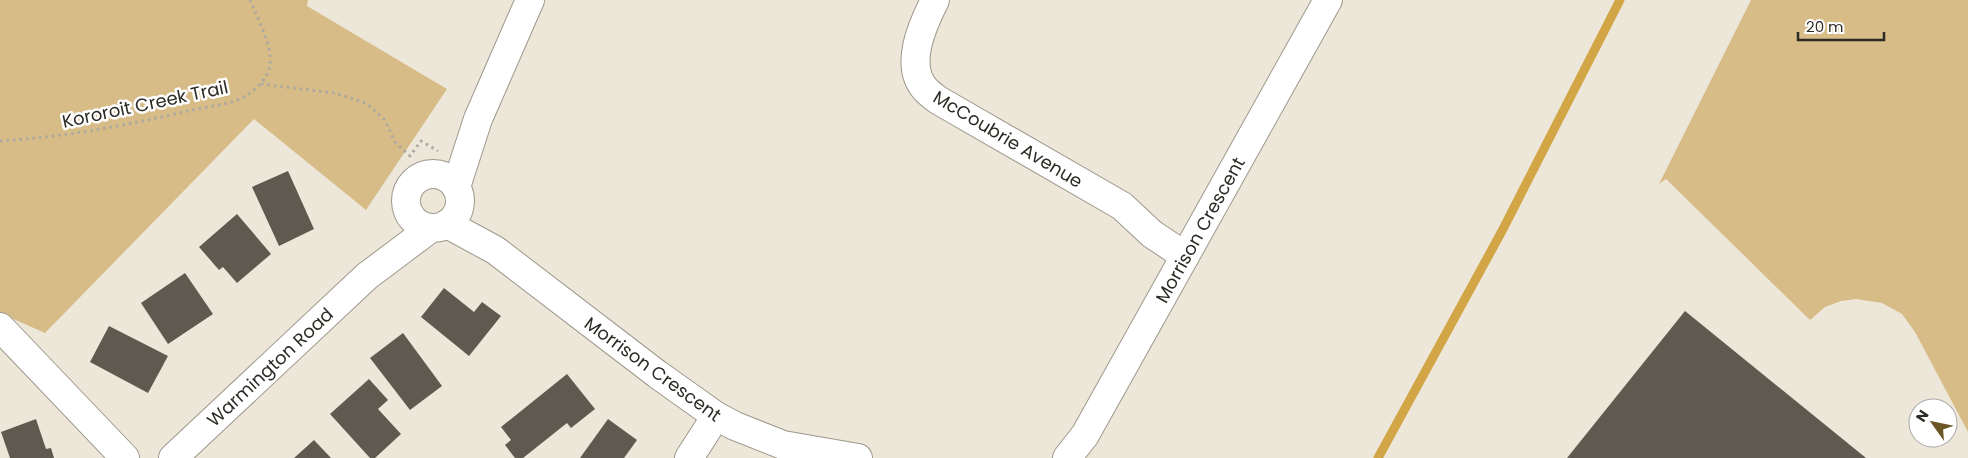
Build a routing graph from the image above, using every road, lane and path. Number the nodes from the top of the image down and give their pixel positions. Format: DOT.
graph roads {
  1 [pos="250,0"];
  2 [pos="530,0"];
  3 [pos="934,0"];
  4 [pos="1328,0"];
  5 [pos="261,84"];
  6 [pos="0,141"];
  7 [pos="446,196"];
  8 [pos="408,212"];
  9 [pos="1191,246"];
  10 [pos="367,276"];
  11 [pos="0,327"];
  12 [pos="725,421"];
  13 [pos="124,458"];
  14 [pos="173,458"];
  15 [pos="690,458"];
  16 [pos="709,458"];
  17 [pos="858,458"];
  18 [pos="1067,458"];
  1 -- 5 [label="path"];
  2 -- 7 [label="street, Warmington Road"];
  3 -- 9 [label="street, McCoubrie Avenue"];
  4 -- 9 [label="street, Morrison Crescent"];
  5 -- 6 [label="path, Kororoit Creek Trail"];
  5 -- 7 [label="path"];
  7 -- 8 [label="street, Morrison Crescent"];
  7 -- 8 [label="street"];
  7 -- 10 [label="street, Warmington Road"];
  7 -- 12 [label="street, Morrison Crescent"];
  8 -- 10 [label="street, Warmington Road"];
  9 -- 18 [label="street, Morrison Crescent"];
  10 -- 14 [label="street, Warmington Road"];
  11 -- 13 [label="street"];
  12 -- 15 [label="street"];
  12 -- 16 [label="street"];
  12 -- 17 [label="street, Morrison Crescent"];
}
